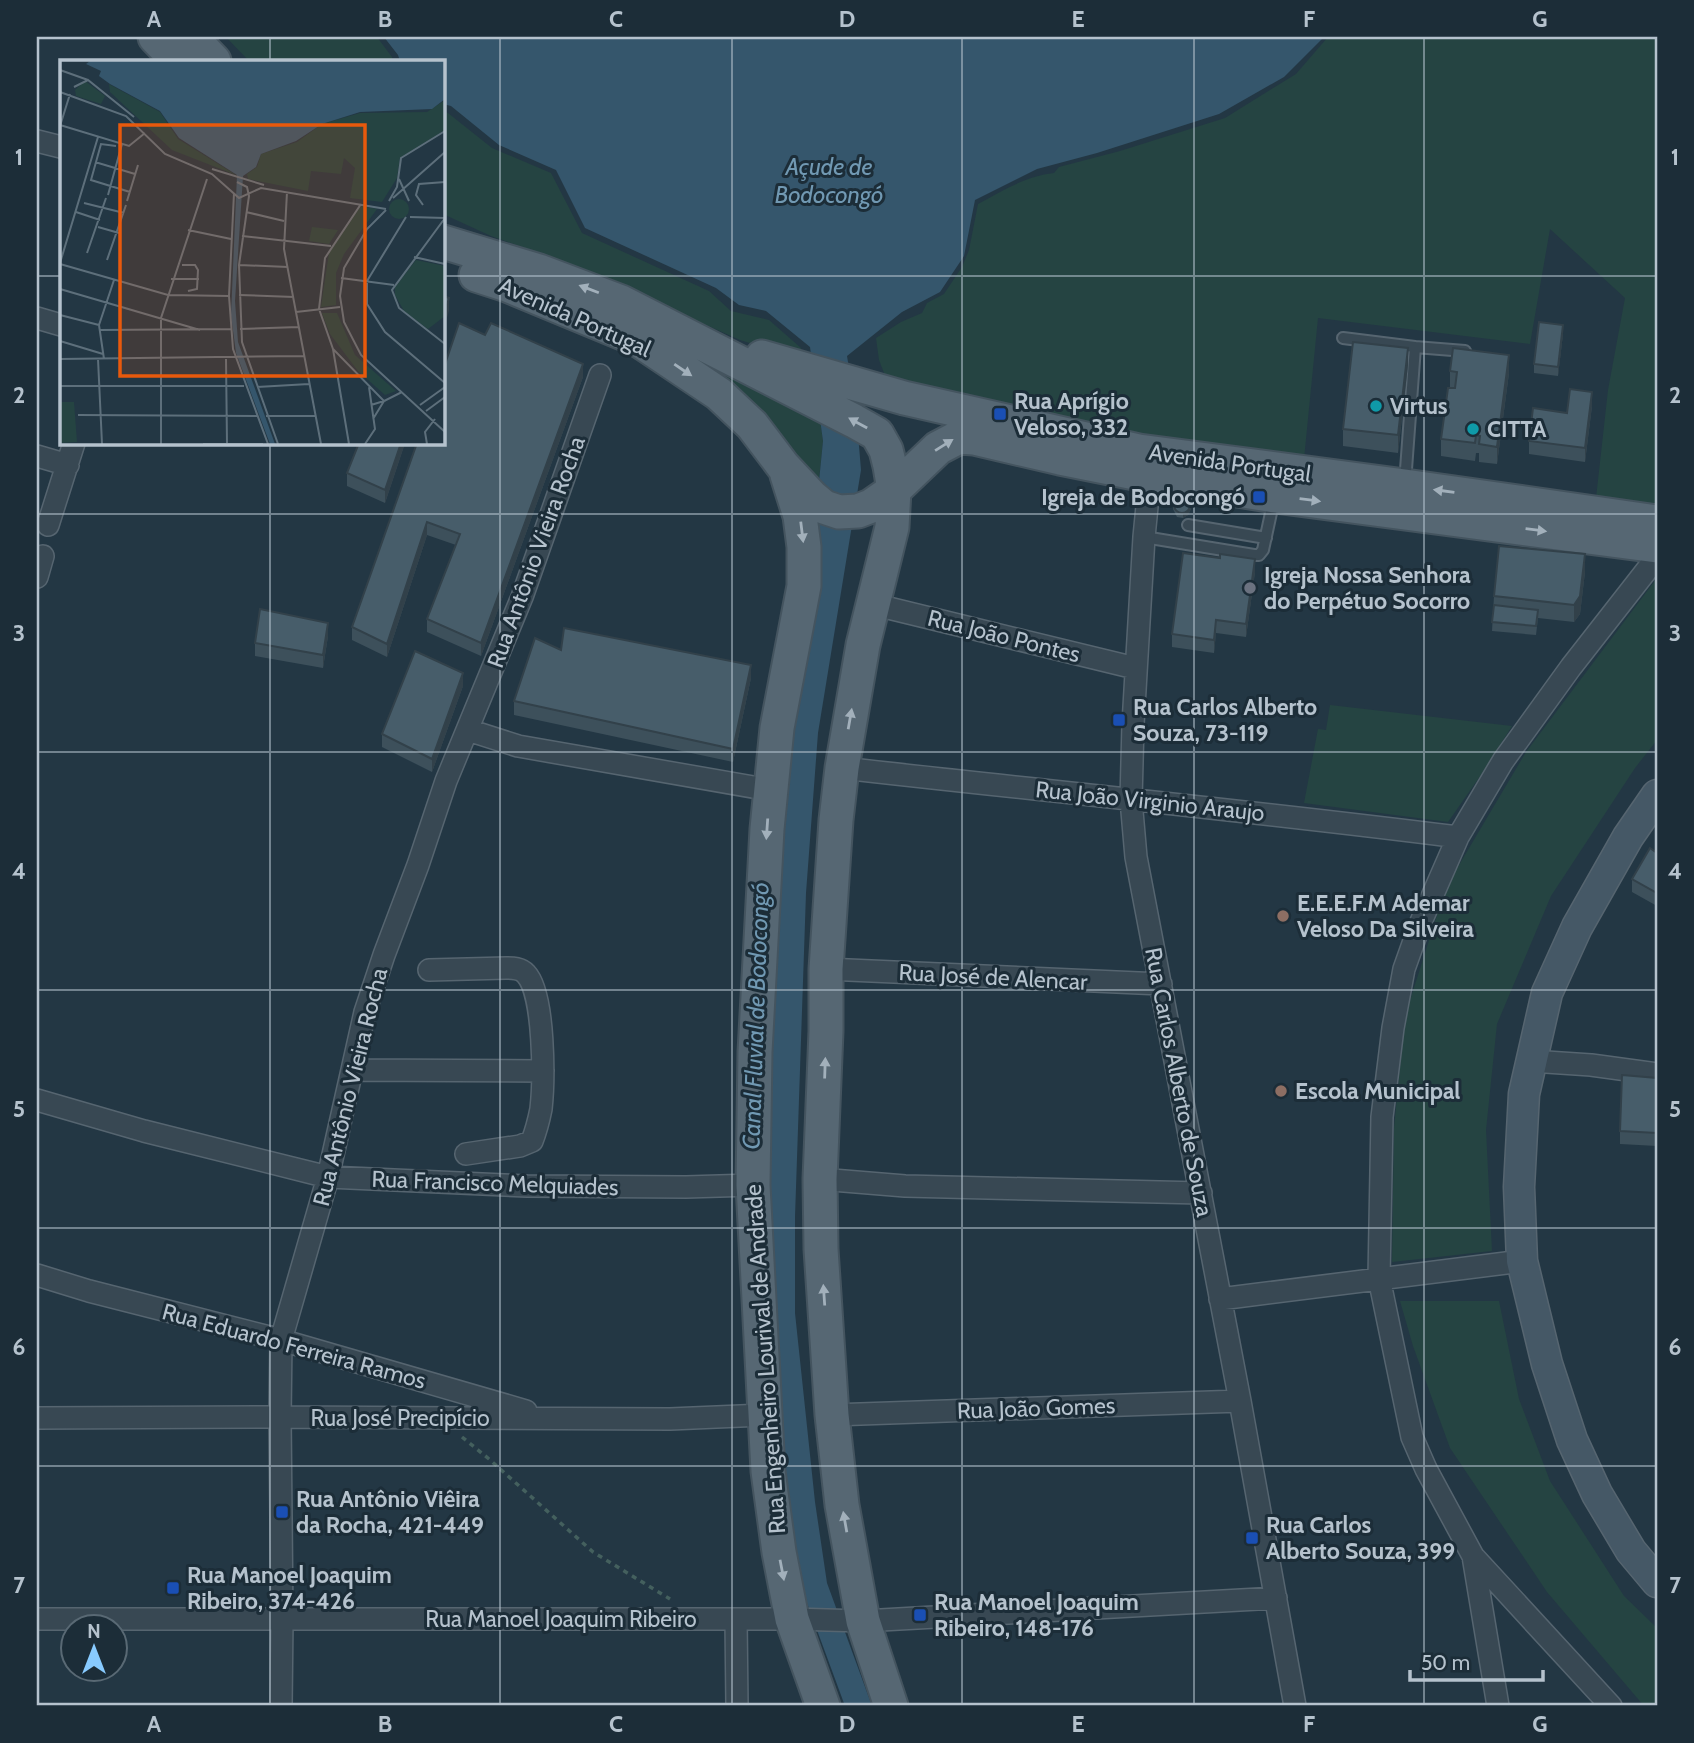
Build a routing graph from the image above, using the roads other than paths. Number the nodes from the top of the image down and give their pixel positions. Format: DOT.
graph roads {
  1 [pos="174,51"];
  2 [pos="210,60"];
  3 [pos="37,141"];
  4 [pos="60,147"];
  5 [pos="444,242"];
  6 [pos="444,264"];
  7 [pos="37,318"];
  8 [pos="60,325"];
  9 [pos="1343,338"];
  10 [pos="1415,347"];
  11 [pos="1482,353"];
  12 [pos="600,376"];
  13 [pos="809,385"];
  14 [pos="75,444"];
  15 [pos="37,456"];
  16 [pos="68,465"];
  17 [pos="1153,465"];
  18 [pos="783,466"];
  19 [pos="1405,486"];
  20 [pos="885,487"];
  21 [pos="1275,496"];
  22 [pos="1657,522"];
  23 [pos="48,525"];
  24 [pos="1188,525"];
  25 [pos="1144,537"];
  26 [pos="1266,538"];
  27 [pos="1657,546"];
  28 [pos="43,556"];
  29 [pos="1657,557"];
  30 [pos="37,577"];
  31 [pos="872,604"];
  32 [pos="1135,668"];
  33 [pos="468,730"];
  34 [pos="842,768"];
  35 [pos="770,790"];
  36 [pos="1657,795"];
  37 [pos="1131,800"];
  38 [pos="1458,837"];
  39 [pos="826,969"];
  40 [pos="429,970"];
  41 [pos="1161,984"];
  42 [pos="1531,1061"];
  43 [pos="352,1070"];
  44 [pos="543,1071"];
  45 [pos="1657,1074"];
  46 [pos="37,1100"];
  47 [pos="466,1154"];
  48 [pos="328,1177"];
  49 [pos="820,1179"];
  50 [pos="753,1185"];
  51 [pos="1201,1193"];
  52 [pos="1522,1261"];
  53 [pos="37,1275"];
  54 [pos="1379,1278"];
  55 [pos="1220,1299"];
  56 [pos="281,1340"];
  57 [pos="1240,1401"];
  58 [pos="764,1415"];
  59 [pos="832,1415"];
  60 [pos="279,1417"];
  61 [pos="37,1418"];
  62 [pos="551,1418"];
  63 [pos="1473,1556"];
  64 [pos="1657,1583"];
  65 [pos="1276,1598"];
  66 [pos="37,1619"];
  67 [pos="282,1619"];
  68 [pos="736,1619"];
  69 [pos="797,1619"];
  70 [pos="857,1621"];
  71 [pos="281,1706"];
  72 [pos="737,1706"];
  73 [pos="823,1706"];
  74 [pos="891,1706"];
  75 [pos="1295,1706"];
  76 [pos="1498,1706"];
  77 [pos="1611,1706"];
  1 -- 2 [label="main road"];
  3 -- 4 [label="street"];
  13 -- 5 [label="main road, Avenida Portugal, one-way"];
  6 -- 18 [label="main road, Avenida Portugal, one-way"];
  7 -- 8 [label="street"];
  9 -- 10 [label="lane"];
  10 -- 11 [label="lane"];
  10 -- 19 [label="lane"];
  12 -- 33 [label="street, Rua Antônio Vieira Rocha"];
  13 -- 17 [label="main road, Avenida Portugal"];
  20 -- 13 [label="main road, Avenida Portugal, one-way"];
  14 -- 16 [label="street"];
  15 -- 16 [label="street"];
  16 -- 23 [label="street"];
  17 -- 19 [label="main road, Avenida Portugal"];
  20 -- 17 [label="main road, Avenida Portugal, one-way"];
  17 -- 21 [label="main road, Avenida Portugal"];
  17 -- 25 [label="street, Rua Carlos Alberto de Souza"];
  18 -- 20 [label="main road, Avenida Portugal"];
  18 -- 35 [label="main road, Rua Engenheiro Lourival de Andrade, one-way"];
  22 -- 19 [label="main road, Avenida Portugal, one-way"];
  20 -- 31 [label="main road"];
  21 -- 26 [label="lane"];
  21 -- 27 [label="main road, Avenida Portugal, one-way"];
  24 -- 26 [label="lane"];
  25 -- 26 [label="lane"];
  25 -- 32 [label="street, Rua Carlos Alberto de Souza"];
  28 -- 30 [label="street"];
  29 -- 38 [label="street"];
  31 -- 32 [label="street, Rua João Pontes"];
  34 -- 31 [label="main road, one-way"];
  32 -- 37 [label="street, Rua Carlos Alberto de Souza"];
  33 -- 35 [label="street"];
  33 -- 43 [label="street, Rua Antônio Vieira Rocha"];
  34 -- 37 [label="street, Rua João Virginio Araujo"];
  34 -- 39 [label="main road"];
  35 -- 50 [label="main road, Rua Engenheiro Lourival de Andrade, one-way"];
  36 -- 42 [label="main road"];
  37 -- 38 [label="street, Rua João Virginio Araujo"];
  37 -- 41 [label="street, Rua Carlos Alberto de Souza"];
  38 -- 54 [label="street"];
  39 -- 41 [label="street, Rua José de Alencar"];
  49 -- 39 [label="main road, one-way"];
  40 -- 44 [label="street"];
  41 -- 51 [label="street, Rua Carlos Alberto de Souza"];
  42 -- 45 [label="street"];
  42 -- 52 [label="main road"];
  43 -- 44 [label="street"];
  43 -- 48 [label="street, Rua Antônio Vieira Rocha"];
  44 -- 47 [label="street"];
  46 -- 48 [label="street, Rua Francisco Melquiades"];
  48 -- 50 [label="street, Rua Francisco Melquiades"];
  48 -- 56 [label="street, Rua Antônio Vieira Rocha"];
  49 -- 51 [label="street"];
  59 -- 49 [label="main road, one-way"];
  50 -- 58 [label="main road, Rua Engenheiro Lourival de Andrade"];
  51 -- 55 [label="street, Rua Carlos Alberto de Souza"];
  52 -- 54 [label="street"];
  52 -- 64 [label="main road"];
  53 -- 56 [label="street, Rua Eduardo Ferreira Ramos"];
  54 -- 55 [label="street"];
  54 -- 63 [label="street"];
  55 -- 57 [label="street, Rua Carlos Alberto de Souza"];
  56 -- 60 [label="street, Rua Antônio Vieira Rocha"];
  56 -- 62 [label="street, Rua Eduardo Ferreira Ramos"];
  57 -- 59 [label="street, Rua João Gomes"];
  57 -- 65 [label="street, Rua Carlos Alberto de Souza"];
  58 -- 62 [label="street, Rua José Precipício"];
  58 -- 69 [label="main road, Rua Engenheiro Lourival de Andrade, one-way"];
  70 -- 59 [label="main road, one-way"];
  60 -- 61 [label="street, Rua José Precipício"];
  60 -- 62 [label="street, Rua José Precipício"];
  60 -- 67 [label="street, Rua Antônio Vieira Rocha"];
  63 -- 76 [label="street"];
  63 -- 77 [label="street"];
  65 -- 70 [label="street"];
  65 -- 75 [label="street, Rua Carlos Alberto de Souza"];
  66 -- 67 [label="street, Rua Manoel Joaquim Ribeiro"];
  67 -- 68 [label="street, Rua Manoel Joaquim Ribeiro"];
  67 -- 71 [label="street, Rua Antônio Vieira Rocha"];
  68 -- 69 [label="street, Rua Manoel Joaquim Ribeiro"];
  68 -- 72 [label="street"];
  69 -- 70 [label="street, Rua Manoel Joaquim Ribeiro"];
  69 -- 73 [label="main road, Rua Engenheiro Lourival de Andrade"];
  70 -- 74 [label="main road"];
}
